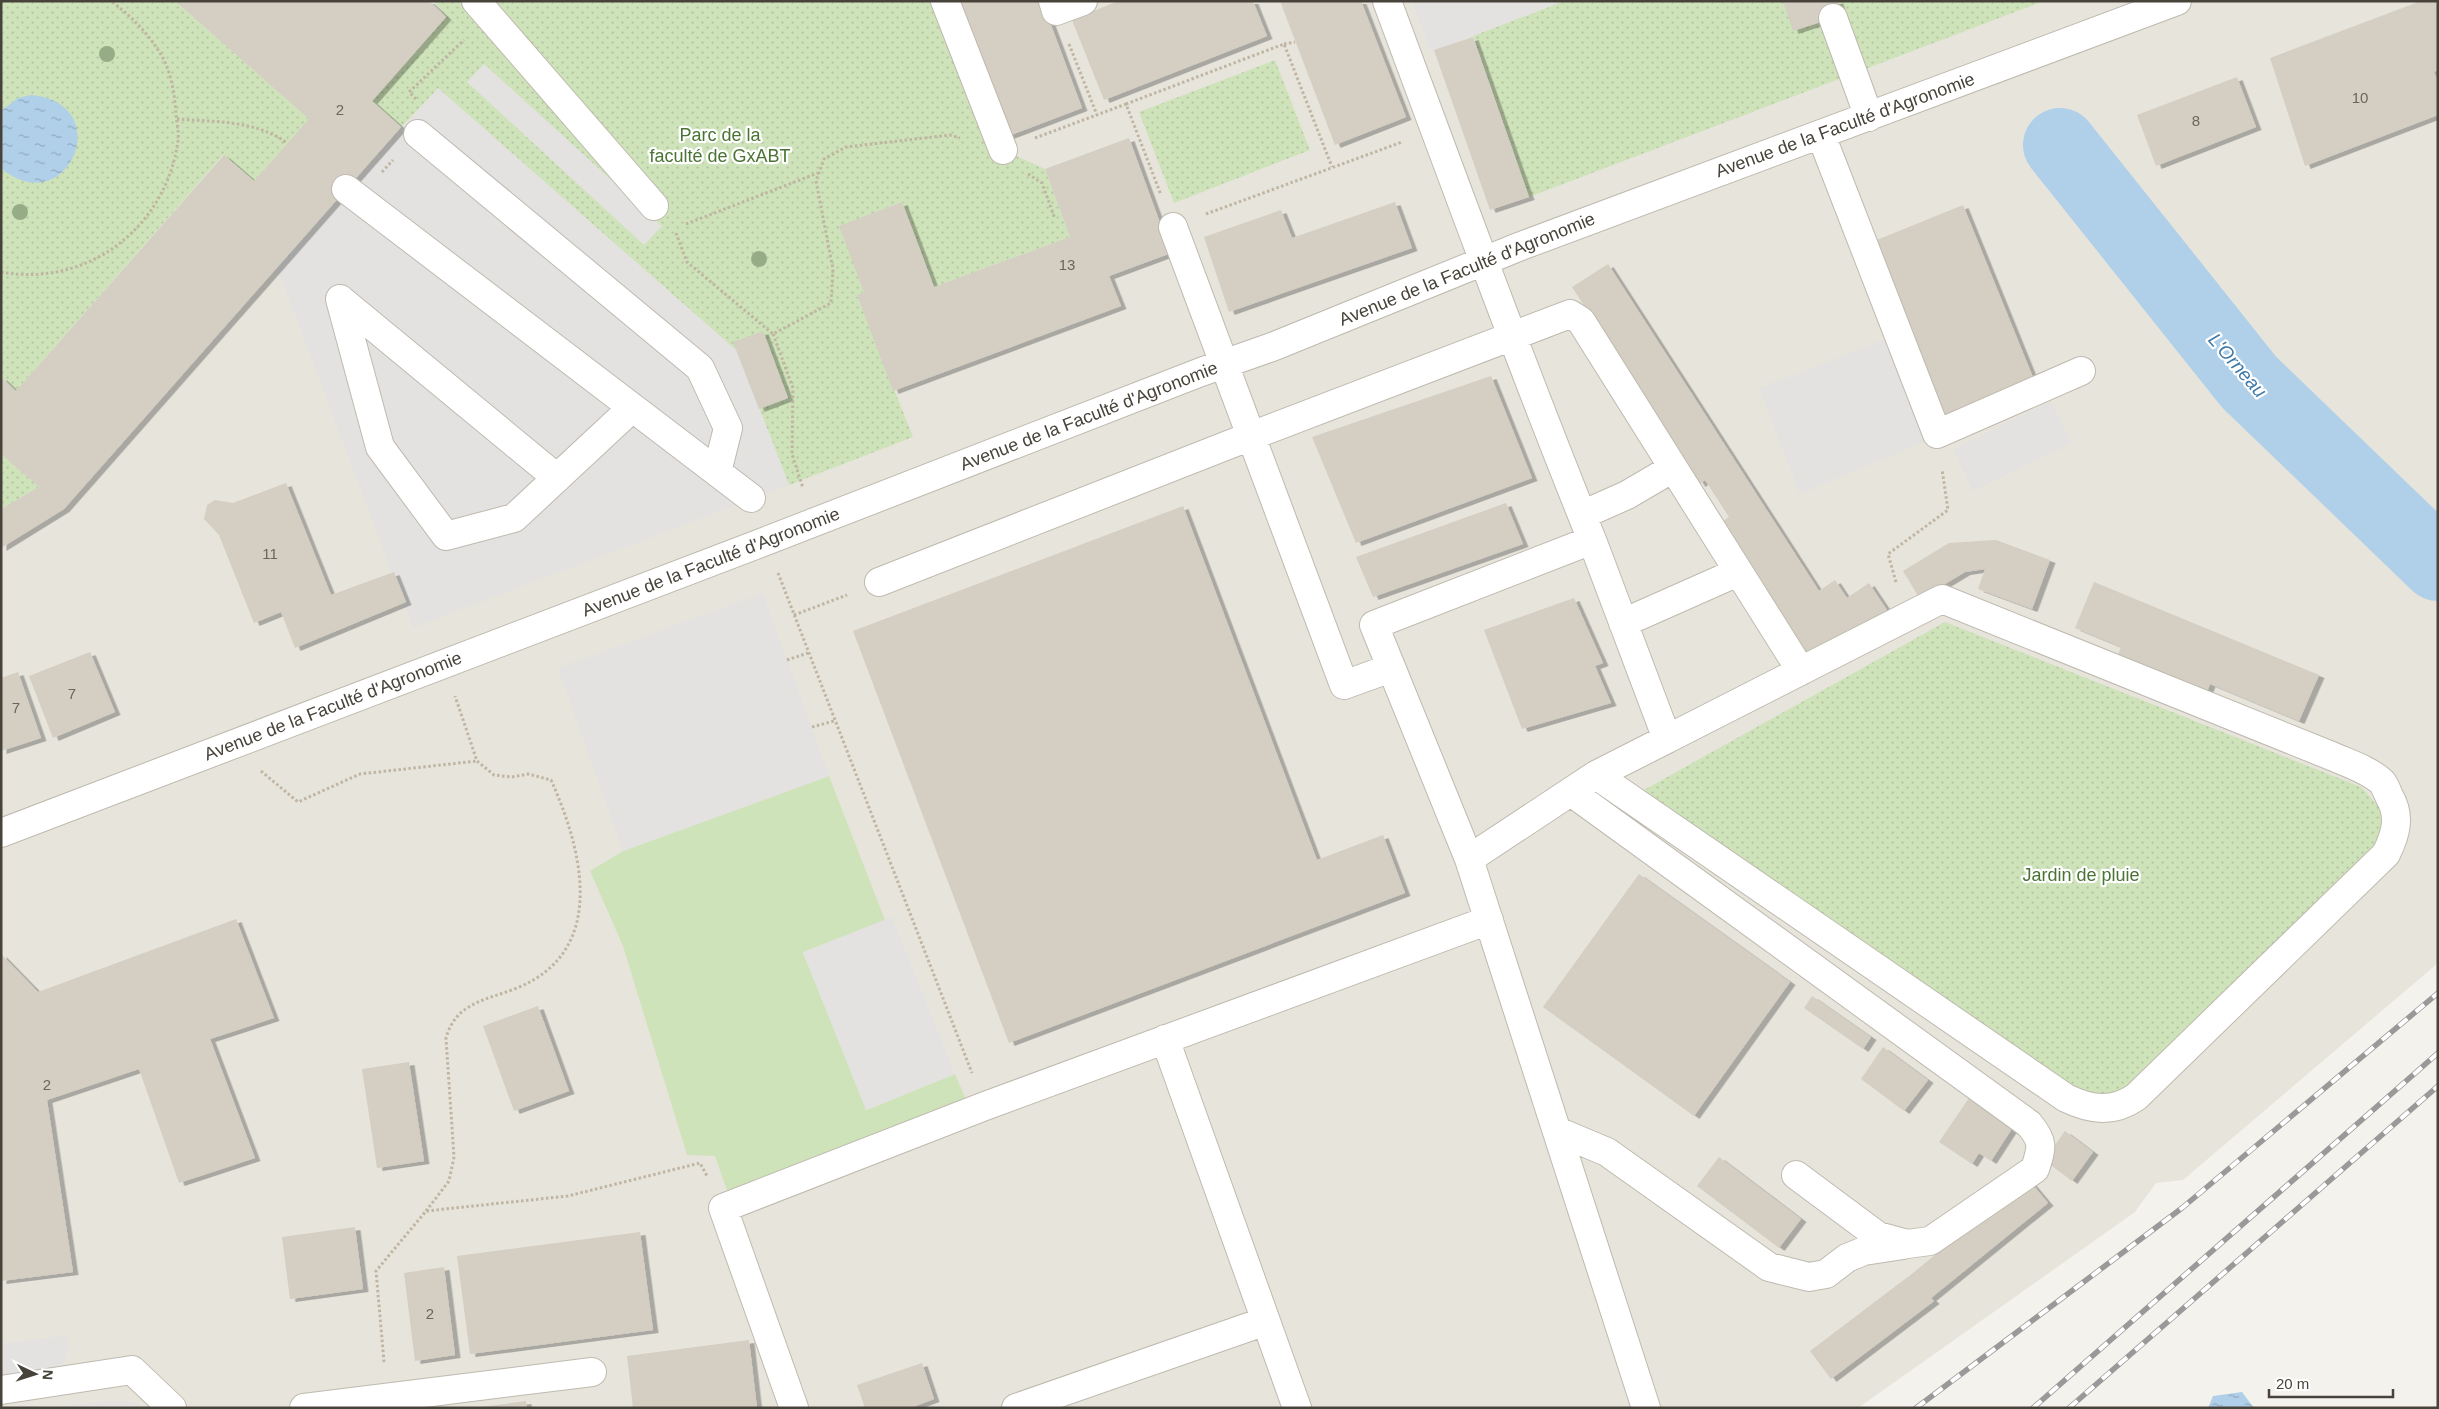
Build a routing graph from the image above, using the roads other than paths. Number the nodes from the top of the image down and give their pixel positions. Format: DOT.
graph roads {
  1 [pos="945,1"];
  2 [pos="1082,1"];
  3 [pos="1387,1"];
  4 [pos="2178,1"];
  5 [pos="1054,6"];
  6 [pos="482,9"];
  7 [pos="1833,18"];
  8 [pos="1868,117"];
  9 [pos="418,134"];
  10 [pos="1821,135"];
  11 [pos="1003,150"];
  12 [pos="346,189"];
  13 [pos="654,206"];
  14 [pos="1173,227"];
  15 [pos="1485,260"];
  16 [pos="1511,337"];
  17 [pos="1224,364"];
  18 [pos="2081,371"];
  19 [pos="632,408"];
  20 [pos="1251,436"];
  21 [pos="1673,468"];
  22 [pos="717,472"];
  23 [pos="557,478"];
  24 [pos="752,498"];
  25 [pos="1582,515"];
  26 [pos="1592,540"];
  27 [pos="1738,572"];
  28 [pos="879,582"];
  29 [pos="1623,623"];
  30 [pos="1391,668"];
  31 [pos="1801,671"];
  32 [pos="1667,739"];
  33 [pos="1596,775"];
  34 [pos="1571,792"];
  35 [pos="1,833"];
  36 [pos="1469,858"];
  37 [pos="1489,920"];
  38 [pos="1165,1039"];
  39 [pos="1556,1131"];
  40 [pos="1796,1175"];
  41 [pos="1907,1244"];
  42 [pos="1266,1321"];
  43 [pos="592,1372"];
  44 [pos="1,1390"];
  45 [pos="172,1408"];
  46 [pos="304,1408"];
  47 [pos="794,1408"];
  48 [pos="1016,1408"];
  49 [pos="1297,1408"];
  50 [pos="1646,1408"];
  1 -- 11 [label="street"];
  2 -- 5 [label="street"];
  3 -- 15 [label="street"];
  4 -- 8 [label="street, Avenue de la Faculté d'Agronomie"];
  6 -- 13 [label="street"];
  7 -- 8 [label="street"];
  8 -- 10 [label="street, Avenue de la Faculté d'Agronomie"];
  9 -- 22 [label="street"];
  10 -- 15 [label="street, Avenue de la Faculté d'Agronomie"];
  10 -- 18 [label="street"];
  12 -- 19 [label="street"];
  14 -- 17 [label="street"];
  15 -- 16 [label="street"];
  15 -- 17 [label="street, Avenue de la Faculté d'Agronomie"];
  16 -- 20 [label="street"];
  16 -- 21 [label="street"];
  16 -- 25 [label="street"];
  17 -- 20 [label="street"];
  17 -- 35 [label="street, Avenue de la Faculté d'Agronomie"];
  19 -- 22 [label="street"];
  19 -- 23 [label="street"];
  20 -- 28 [label="street"];
  20 -- 30 [label="street"];
  21 -- 25 [label="street"];
  21 -- 27 [label="street"];
  22 -- 24 [label="street"];
  23 -- 23 [label="street"];
  25 -- 26 [label="street"];
  26 -- 29 [label="street"];
  26 -- 30 [label="street"];
  27 -- 29 [label="street"];
  27 -- 31 [label="street"];
  29 -- 32 [label="street"];
  30 -- 36 [label="street"];
  31 -- 32 [label="street"];
  31 -- 33 [label="street"];
  32 -- 33 [label="street"];
  33 -- 34 [label="street"];
  34 -- 36 [label="street"];
  34 -- 41 [label="street"];
  36 -- 37 [label="street"];
  37 -- 38 [label="street"];
  37 -- 39 [label="street"];
  38 -- 42 [label="street"];
  38 -- 47 [label="street"];
  39 -- 41 [label="street"];
  39 -- 50 [label="street"];
  40 -- 41 [label="street"];
  42 -- 48 [label="street"];
  42 -- 49 [label="street"];
  43 -- 46 [label="street"];
  44 -- 45 [label="street"];
}
